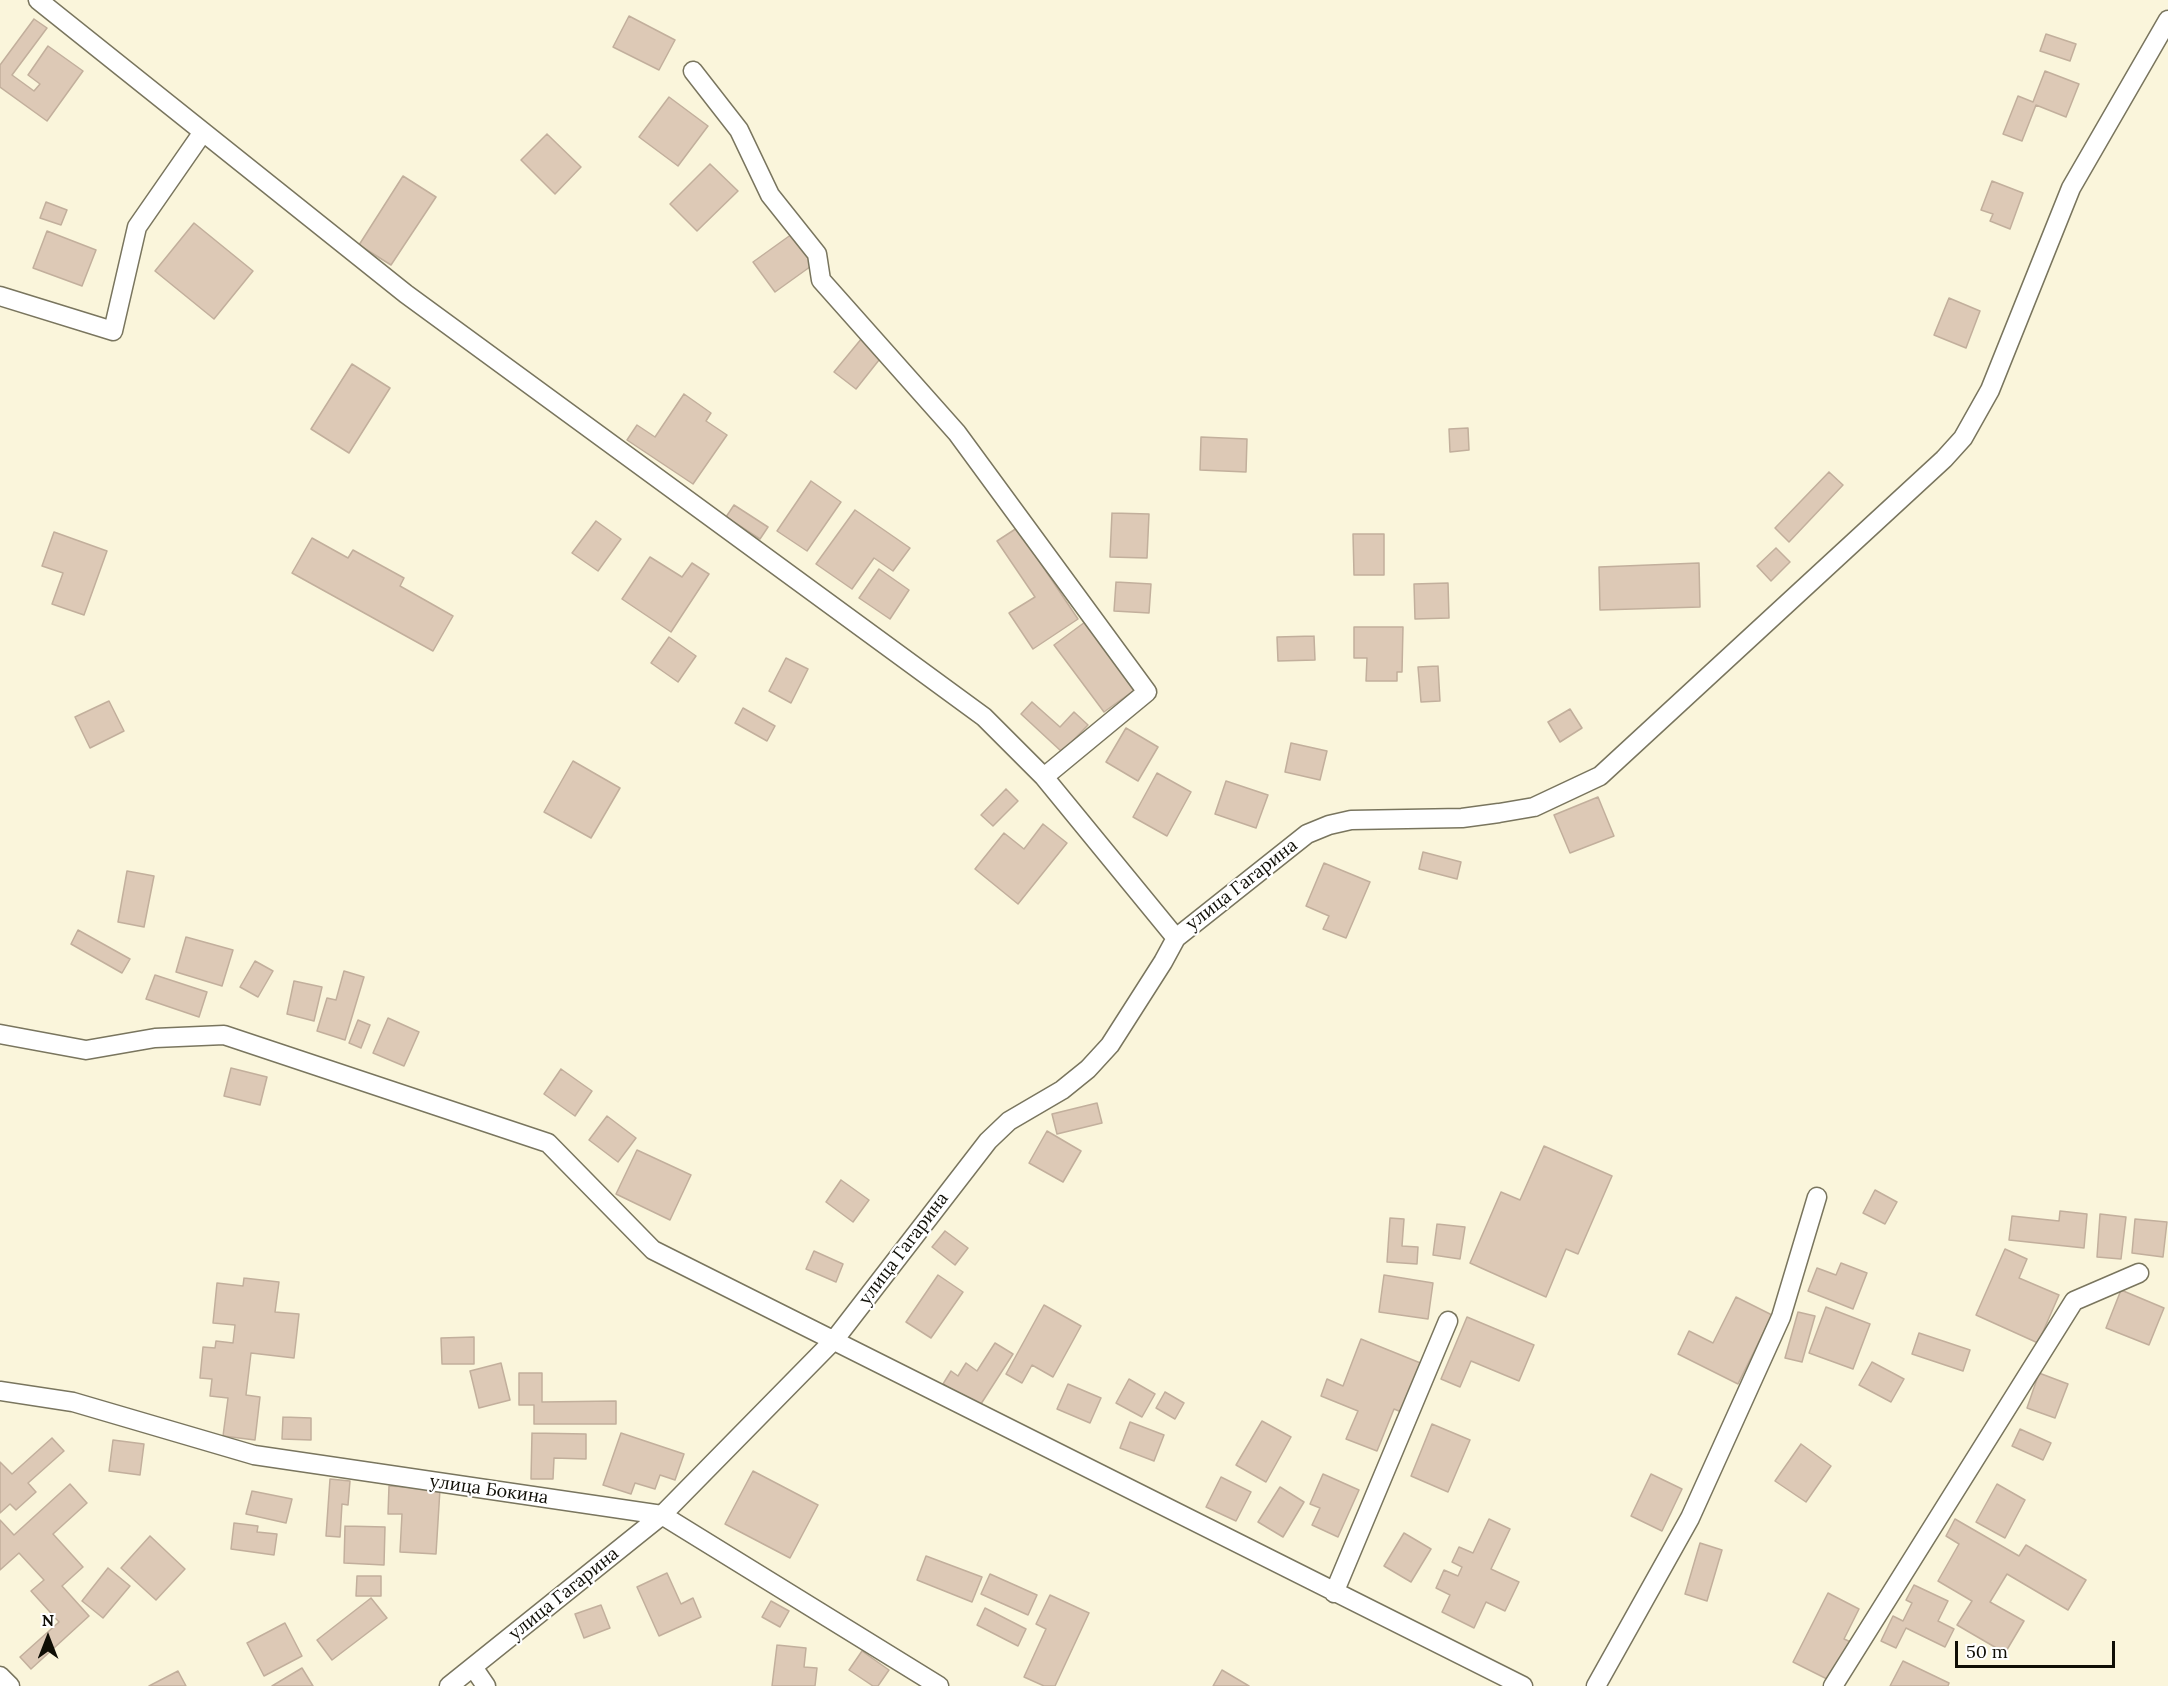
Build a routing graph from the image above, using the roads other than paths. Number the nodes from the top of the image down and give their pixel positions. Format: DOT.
graph roads {
  1 [pos="38,0"];
  2 [pos="2168,20"];
  3 [pos="693,71"];
  4 [pos="203,132"];
  5 [pos="0,296"];
  6 [pos="1044,777"];
  7 [pos="1176,938"];
  8 [pos="0,1034"];
  9 [pos="1817,1197"];
  10 [pos="2139,1273"];
  11 [pos="1448,1321"];
  12 [pos="836,1339"];
  13 [pos="0,1391"];
  14 [pos="662,1515"];
  15 [pos="1334,1593"];
  16 [pos="473,1667"];
  17 [pos="0,1676"];
  18 [pos="10,1686"];
  19 [pos="449,1686"];
  20 [pos="486,1686"];
  21 [pos="939,1686"];
  22 [pos="1524,1686"];
  23 [pos="1596,1686"];
  24 [pos="1833,1686"];
  1 -- 4 [label="street"];
  2 -- 7 [label="street, улица Гагарина"];
  3 -- 6 [label="street"];
  4 -- 5 [label="street"];
  4 -- 6 [label="street"];
  6 -- 7 [label="street"];
  7 -- 12 [label="street, улица Гагарина"];
  8 -- 12 [label="street"];
  9 -- 23 [label="street"];
  10 -- 24 [label="street"];
  11 -- 15 [label="street"];
  12 -- 14 [label="street, улица Гагарина"];
  12 -- 15 [label="street"];
  13 -- 14 [label="street, улица Бокина"];
  14 -- 16 [label="street, улица Гагарина"];
  14 -- 21 [label="street, улица Бокина"];
  15 -- 22 [label="street"];
  16 -- 19 [label="street, улица Гагарина"];
  16 -- 20 [label="street"];
  17 -- 18 [label="street"];
}
